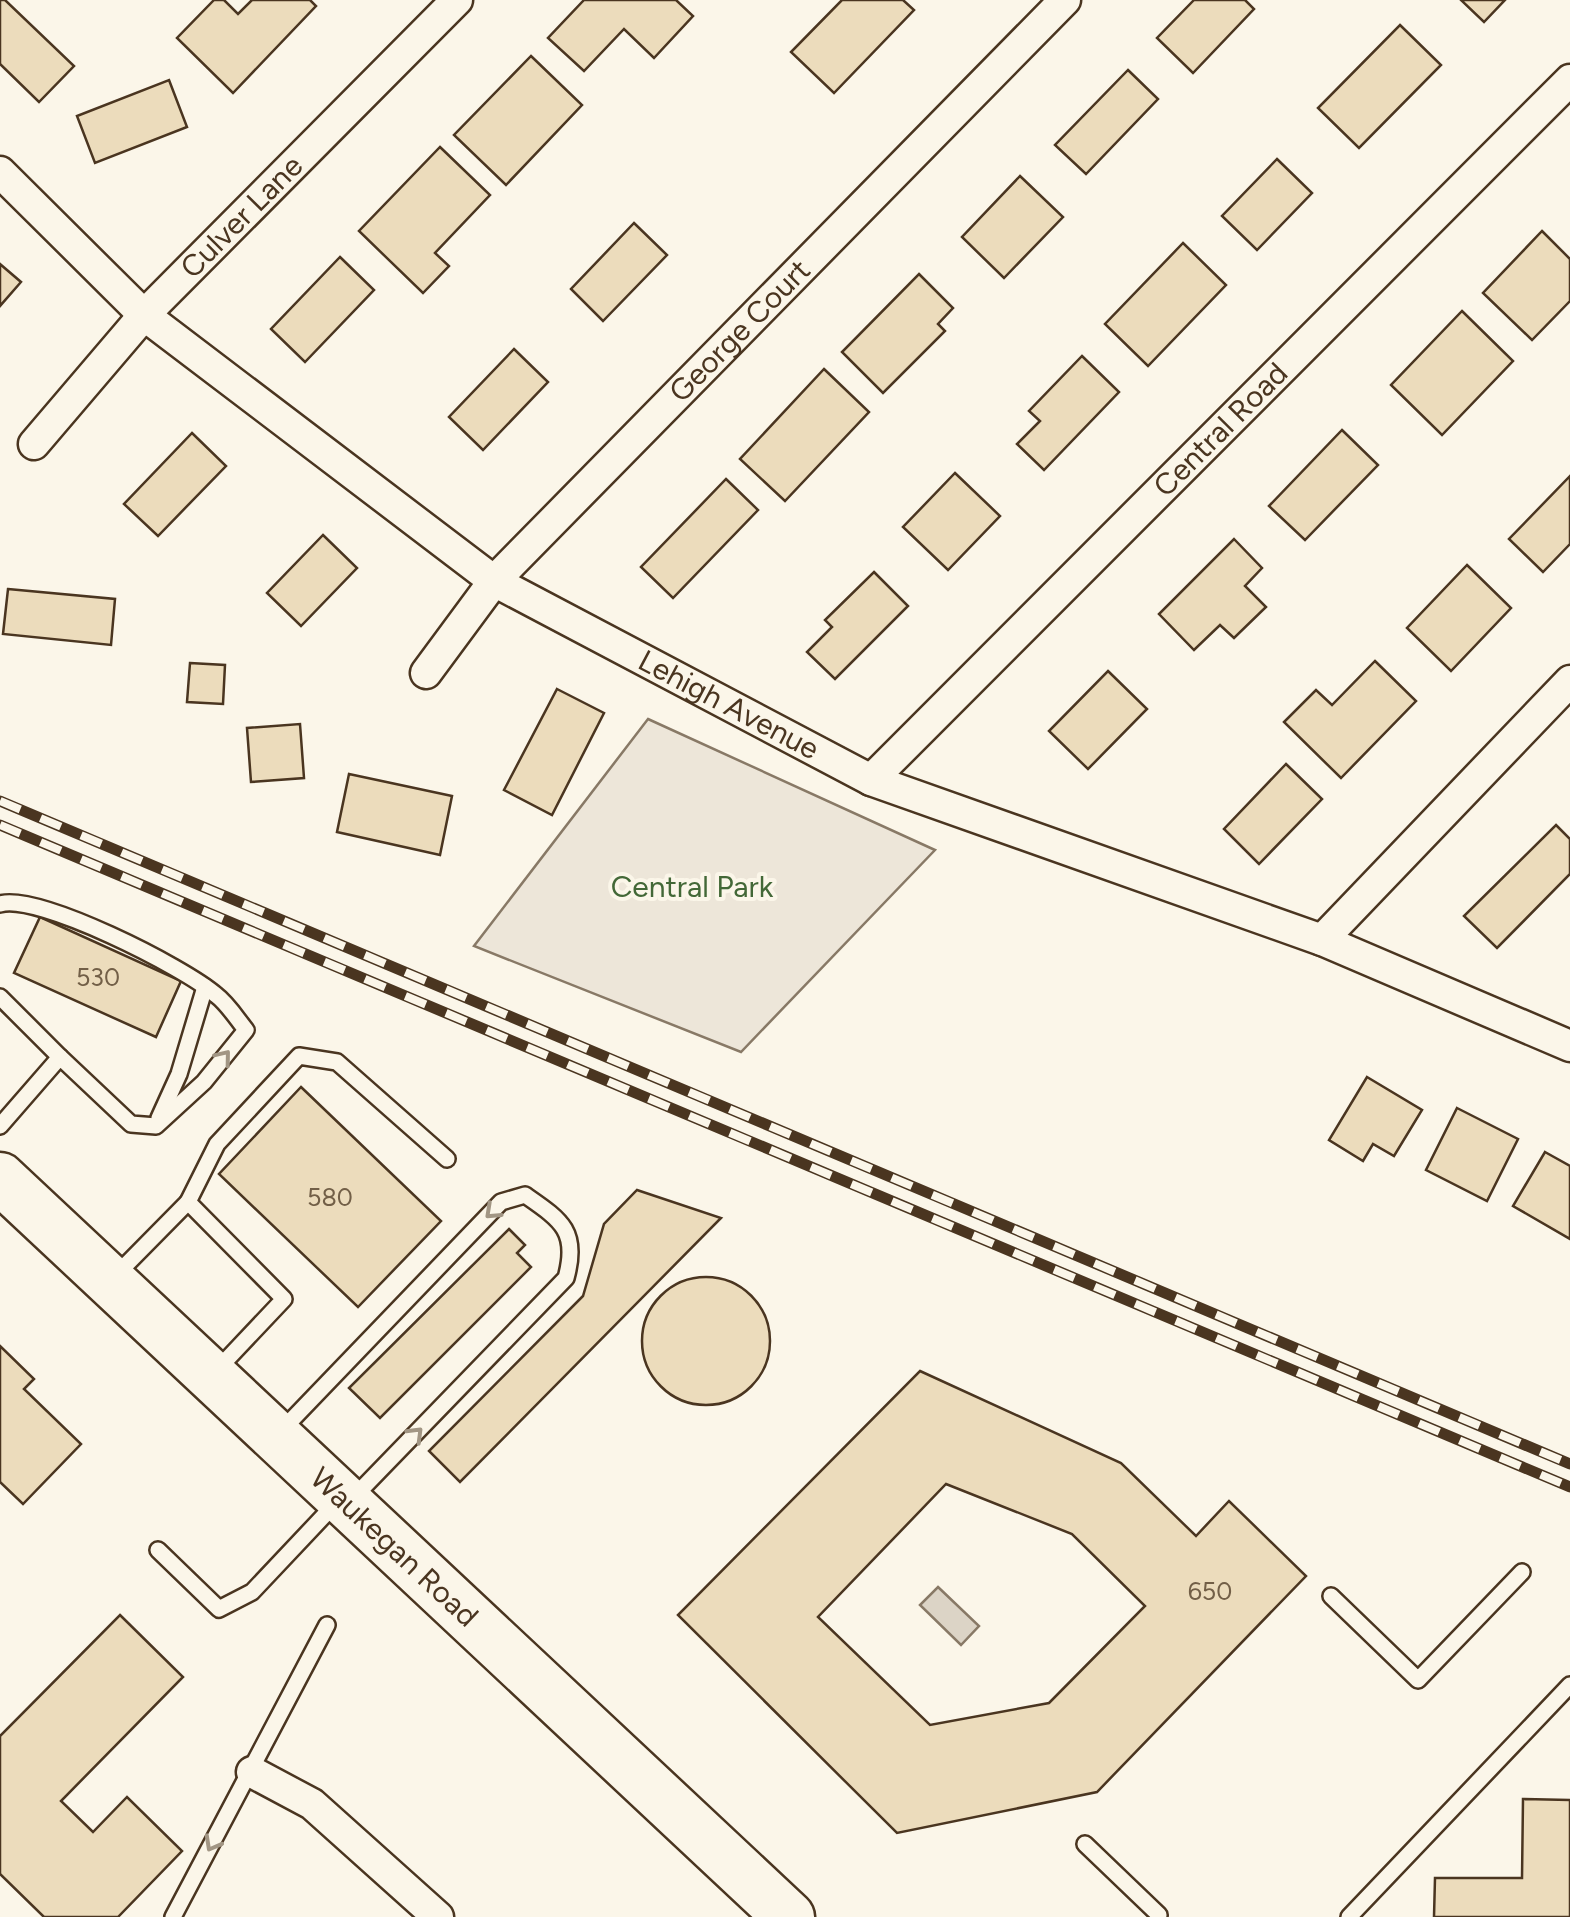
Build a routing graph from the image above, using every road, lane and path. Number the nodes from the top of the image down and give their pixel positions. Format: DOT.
graph roads {
  1 [pos="457,0"];
  2 [pos="1065,0"];
  3 [pos="1570,80"];
  4 [pos="0,172"];
  5 [pos="144,315"];
  6 [pos="34,444"];
  7 [pos="494,581"];
  8 [pos="426,673"];
  9 [pos="1570,681"];
  10 [pos="872,780"];
  11 [pos="0,904"];
  12 [pos="1322,940"];
  13 [pos="204,987"];
  14 [pos="0,998"];
  15 [pos="1570,1046"];
  16 [pos="60,1057"];
  17 [pos="0,1126"];
  18 [pos="156,1126"];
  19 [pos="447,1159"];
  20 [pos="0,1178"];
  21 [pos="188,1202"];
  22 [pos="110,1281"];
  23 [pos="211,1376"];
  24 [pos="276,1436"];
  25 [pos="344,1500"];
  26 [pos="158,1550"];
  27 [pos="1522,1572"];
  28 [pos="1330,1596"];
  29 [pos="327,1626"];
  30 [pos="1570,1685"];
  31 [pos="252,1772"];
  32 [pos="1085,1844"];
  33 [pos="1159,1916"];
  34 [pos="172,1917"];
  35 [pos="438,1917"];
  36 [pos="789,1917"];
  37 [pos="1349,1917"];
  1 -- 5 [label="street, Culver Lane"];
  2 -- 7 [label="street, George Court"];
  3 -- 10 [label="street, Central Road"];
  4 -- 5 [label="street, Lehigh Avenue"];
  5 -- 6 [label="street, Culver Lane"];
  5 -- 7 [label="street, Lehigh Avenue"];
  7 -- 8 [label="street, George Court"];
  7 -- 10 [label="street, Lehigh Avenue"];
  9 -- 12 [label="street"];
  10 -- 12 [label="street, Lehigh Avenue"];
  11 -- 13 [label="lane"];
  12 -- 15 [label="street, Lehigh Avenue"];
  13 -- 18 [label="lane"];
  18 -- 13 [label="lane, one-way"];
  14 -- 16 [label="lane"];
  16 -- 17 [label="lane"];
  16 -- 18 [label="lane"];
  19 -- 21 [label="lane"];
  20 -- 22 [label="main road, Waukegan Road"];
  21 -- 22 [label="lane"];
  21 -- 23 [label="lane"];
  22 -- 23 [label="main road, Waukegan Road"];
  23 -- 24 [label="main road, Waukegan Road"];
  24 -- 25 [label="main road, Waukegan Road"];
  25 -- 24 [label="lane, one-way"];
  25 -- 26 [label="lane"];
  25 -- 36 [label="main road, Waukegan Road"];
  27 -- 28 [label="lane"];
  29 -- 31 [label="lane"];
  30 -- 37 [label="lane"];
  31 -- 34 [label="lane, one-way"];
  31 -- 35 [label="street"];
  32 -- 33 [label="lane"];
}
